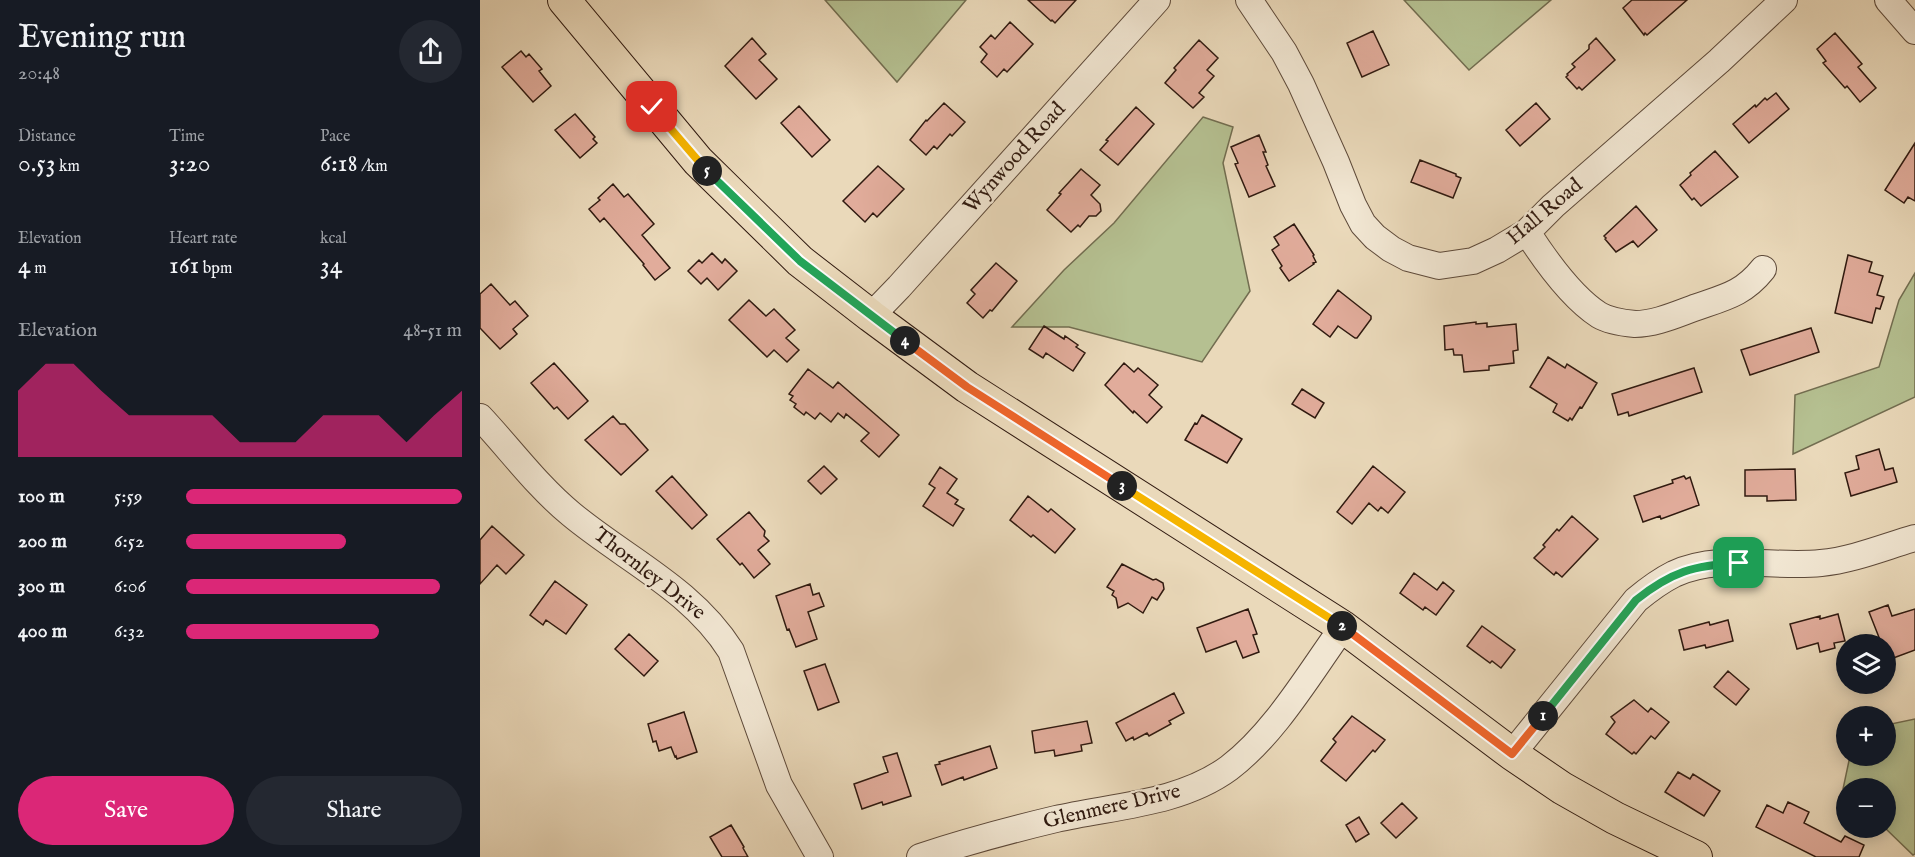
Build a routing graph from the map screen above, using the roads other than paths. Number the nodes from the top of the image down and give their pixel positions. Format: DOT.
graph roads {
  1 [pos="564,0"];
  2 [pos="1157,0"];
  3 [pos="1249,0"];
  4 [pos="1784,0"];
  5 [pos="1888,0"];
  6 [pos="1915,31"];
  7 [pos="1527,232"];
  8 [pos="1763,268"];
  9 [pos="871,316"];
  10 [pos="480,417"];
  11 [pos="1915,538"];
  12 [pos="1343,627"];
  13 [pos="1512,754"];
  14 [pos="820,857"];
  15 [pos="920,857"];
  16 [pos="1696,857"];
  1 -- 9 [label="main road"];
  2 -- 9 [label="street, Wynwood Road"];
  3 -- 7 [label="street, Hall Road"];
  4 -- 7 [label="street, Hall Road"];
  5 -- 6 [label="street"];
  7 -- 8 [label="street"];
  9 -- 12 [label="main road"];
  10 -- 14 [label="street, Thornley Drive"];
  11 -- 13 [label="street"];
  12 -- 13 [label="main road"];
  12 -- 15 [label="street, Glenmere Drive"];
  13 -- 16 [label="main road"];
}
